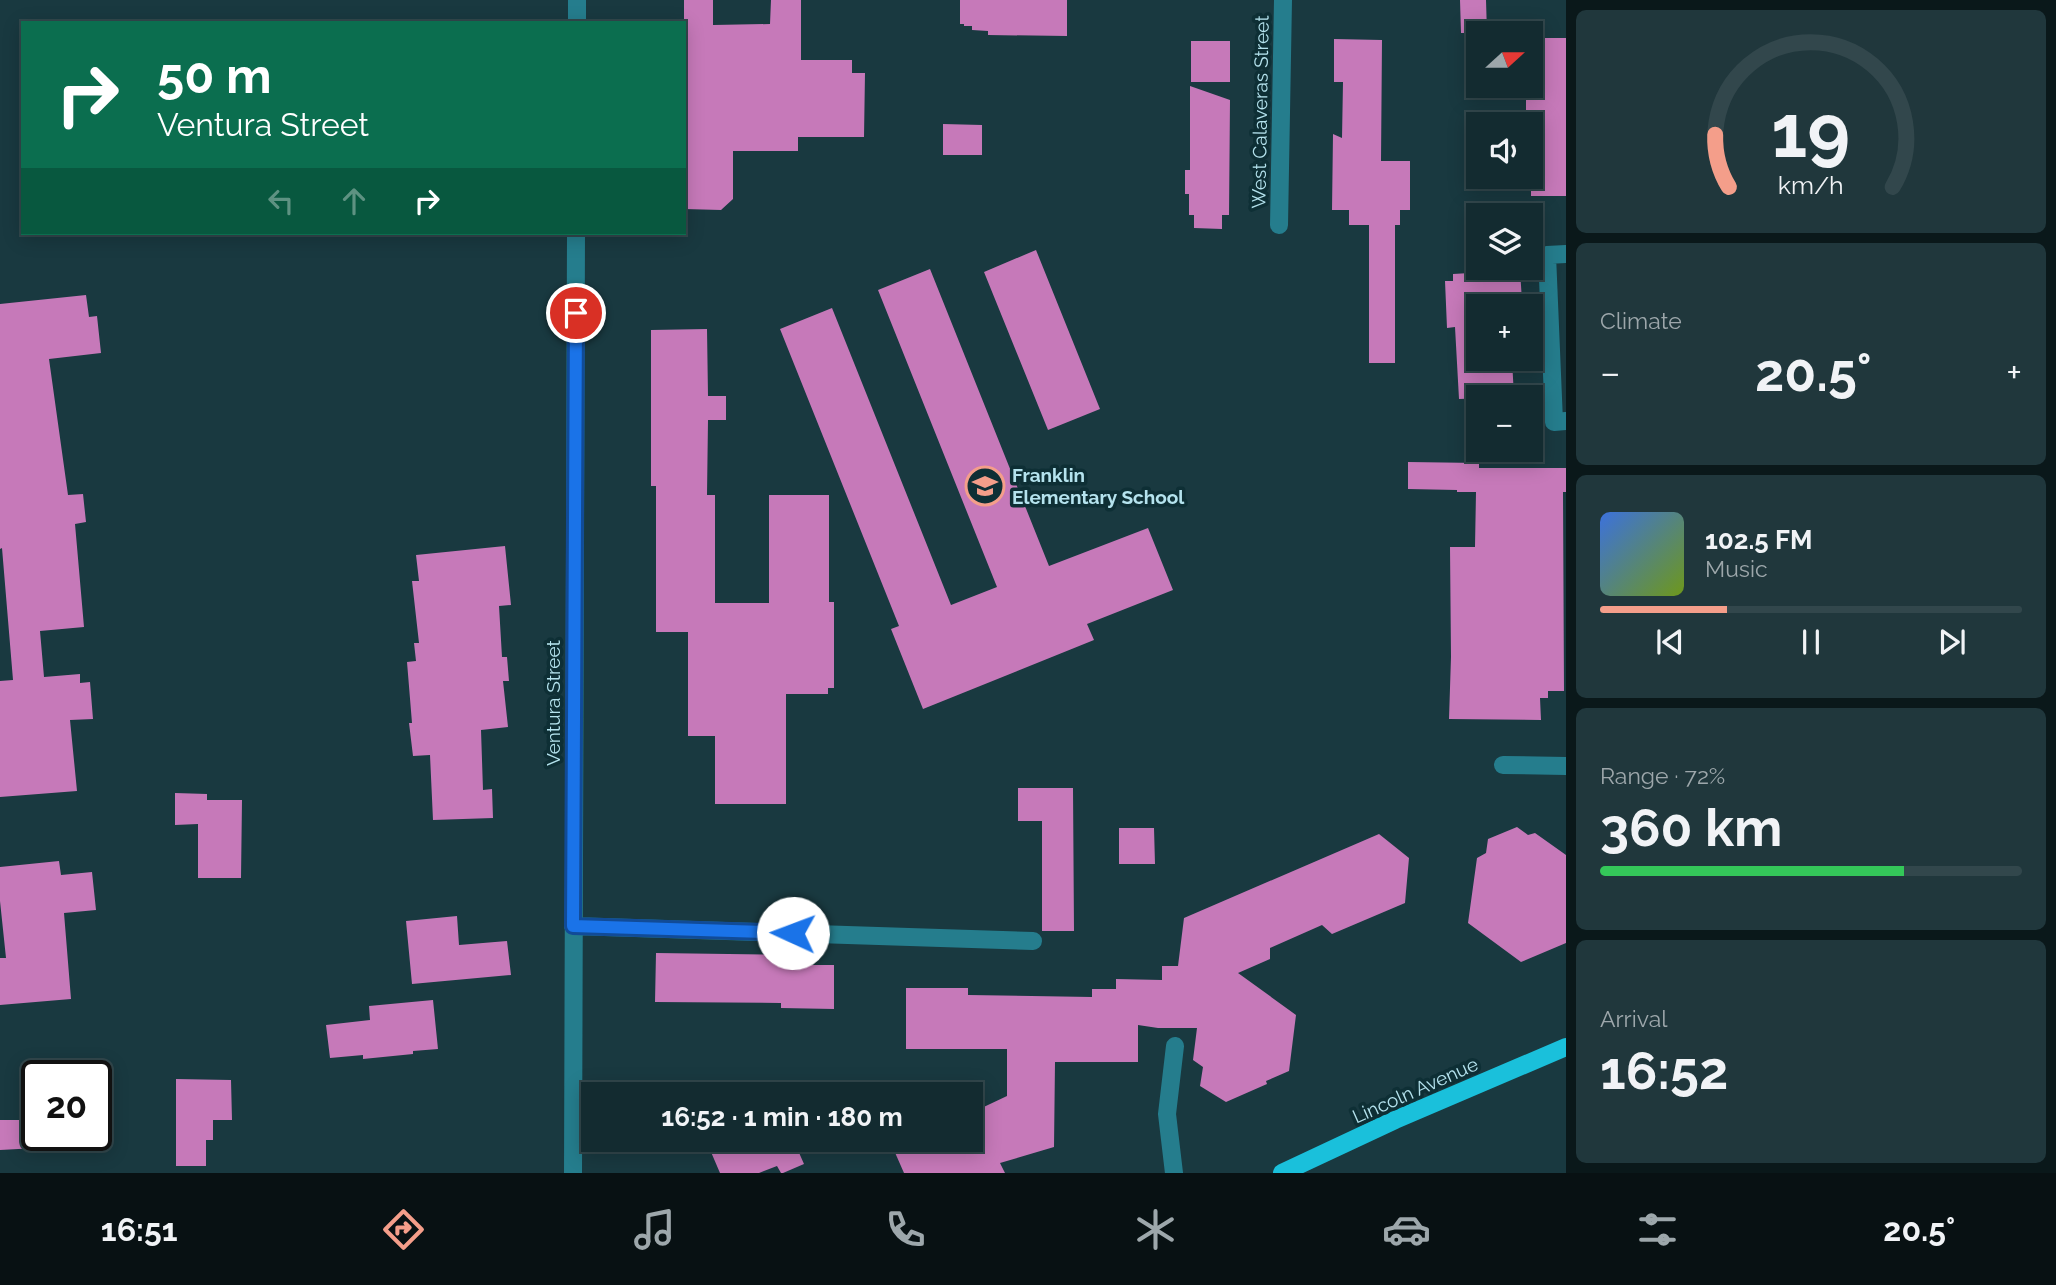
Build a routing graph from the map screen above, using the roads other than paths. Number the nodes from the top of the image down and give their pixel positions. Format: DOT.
graph roads {
  1 [pos="578,0"];
  2 [pos="1283,0"];
  3 [pos="577,21"];
  4 [pos="1279,225"];
  5 [pos="576,235"];
  6 [pos="1566,254"];
  7 [pos="1566,421"];
  8 [pos="1503,765"];
  9 [pos="1566,766"];
  10 [pos="573,926"];
  11 [pos="1033,941"];
  12 [pos="1175,1046"];
  13 [pos="1566,1047"];
  14 [pos="573,1173"];
  15 [pos="1174,1173"];
  16 [pos="1282,1173"];
  1 -- 3 [label="street"];
  2 -- 4 [label="street, West Calaveras Street"];
  5 -- 10 [label="street, Ventura Street"];
  6 -- 7 [label="street"];
  8 -- 9 [label="street"];
  10 -- 11 [label="street"];
  10 -- 14 [label="street, Ventura Street"];
  12 -- 15 [label="street"];
  13 -- 16 [label="main road, Lincoln Avenue"];
}
